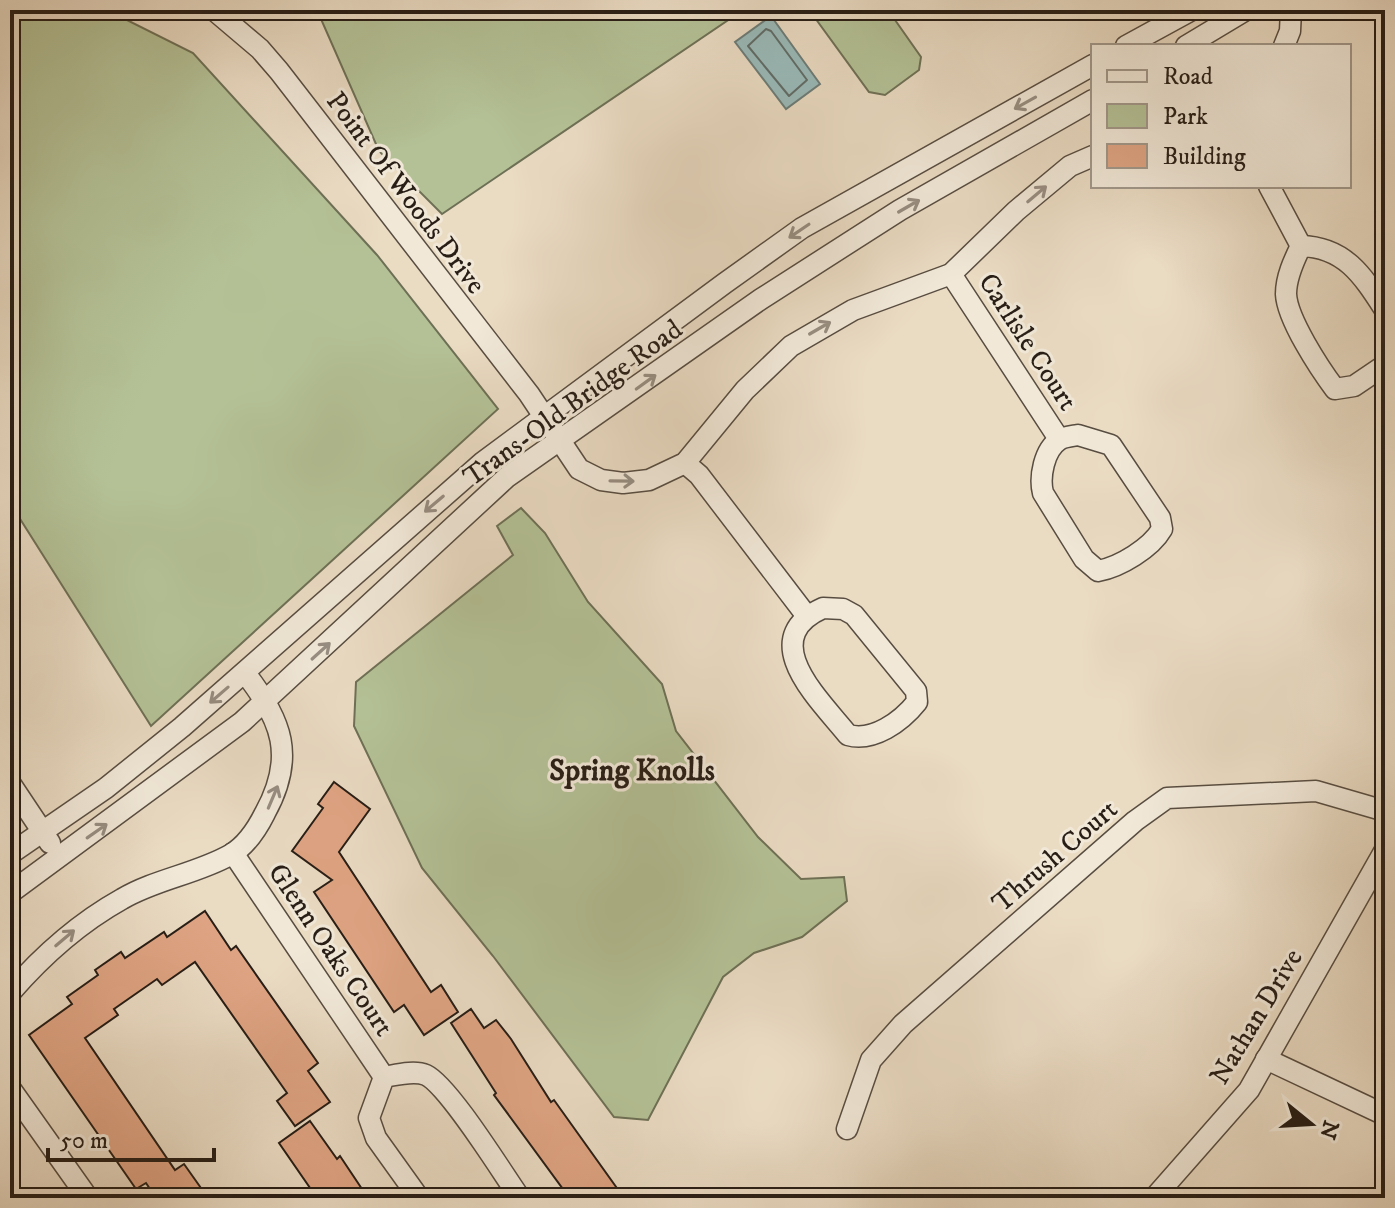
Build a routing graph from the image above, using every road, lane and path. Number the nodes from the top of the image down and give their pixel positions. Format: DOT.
graph roads {
  1 [pos="214,10"];
  2 [pos="1192,10"];
  3 [pos="1246,10"];
  4 [pos="1291,10"];
  5 [pos="1130,44"];
  6 [pos="1189,44"];
  7 [pos="1285,44"];
  8 [pos="1091,66"];
  9 [pos="1091,101"];
  10 [pos="1091,157"];
  11 [pos="1270,188"];
  12 [pos="1301,246"];
  13 [pos="951,274"];
  14 [pos="1385,310"];
  15 [pos="1385,365"];
  16 [pos="543,419"];
  17 [pos="1059,439"];
  18 [pos="560,443"];
  19 [pos="685,463"];
  20 [pos="806,615"];
  21 [pos="245,673"];
  22 [pos="266,701"];
  23 [pos="10,783"];
  24 [pos="1385,811"];
  25 [pos="44,832"];
  26 [pos="1385,850"];
  27 [pos="233,853"];
  28 [pos="10,854"];
  29 [pos="59,858"];
  30 [pos="10,893"];
  31 [pos="10,993"];
  32 [pos="1266,1059"];
  33 [pos="384,1077"];
  34 [pos="10,1088"];
  35 [pos="1385,1115"];
  36 [pos="847,1129"];
  37 [pos="88,1198"];
  38 [pos="419,1198"];
  39 [pos="520,1198"];
  40 [pos="1154,1198"];
  1 -- 16 [label="street, Point Of Woods Drive"];
  2 -- 5 [label="street"];
  3 -- 6 [label="street"];
  4 -- 7 [label="street"];
  8 -- 16 [label="street, Trans-Old Bridge Road, one-way"];
  18 -- 9 [label="street, Trans-Old Bridge Road, one-way"];
  13 -- 10 [label="street, Carlisle Court, one-way"];
  11 -- 12 [label="street"];
  12 -- 14 [label="street"];
  12 -- 15 [label="street"];
  13 -- 17 [label="street, Carlisle Court"];
  19 -- 13 [label="street, Carlisle Court, one-way"];
  16 -- 18 [label="street, Carlisle Court"];
  16 -- 21 [label="street, Trans-Old Bridge Road, one-way"];
  17 -- 17 [label="street, Carlisle Court"];
  18 -- 19 [label="street, Carlisle Court, one-way"];
  22 -- 18 [label="street, Trans-Old Bridge Road, one-way"];
  19 -- 20 [label="street"];
  20 -- 20 [label="street"];
  21 -- 22 [label="street, Glenn Oaks Court"];
  21 -- 25 [label="street, Trans-Old Bridge Road, one-way"];
  27 -- 22 [label="street, Glenn Oaks Court, one-way"];
  29 -- 22 [label="street, Trans-Old Bridge Road, one-way"];
  23 -- 25 [label="street"];
  24 -- 36 [label="street, Thrush Court"];
  25 -- 28 [label="street, Trans-Old Bridge Road"];
  25 -- 29 [label="street"];
  26 -- 32 [label="street, Nathan Drive"];
  31 -- 27 [label="street, Glenn Oaks Court, one-way"];
  27 -- 33 [label="street, Glenn Oaks Court"];
  29 -- 30 [label="street, Trans-Old Bridge Road"];
  32 -- 35 [label="street"];
  32 -- 40 [label="street, Nathan Drive"];
  33 -- 38 [label="street, Glenn Oaks Court"];
  33 -- 39 [label="street, Glenn Oaks Court"];
  34 -- 37 [label="street"];
}
